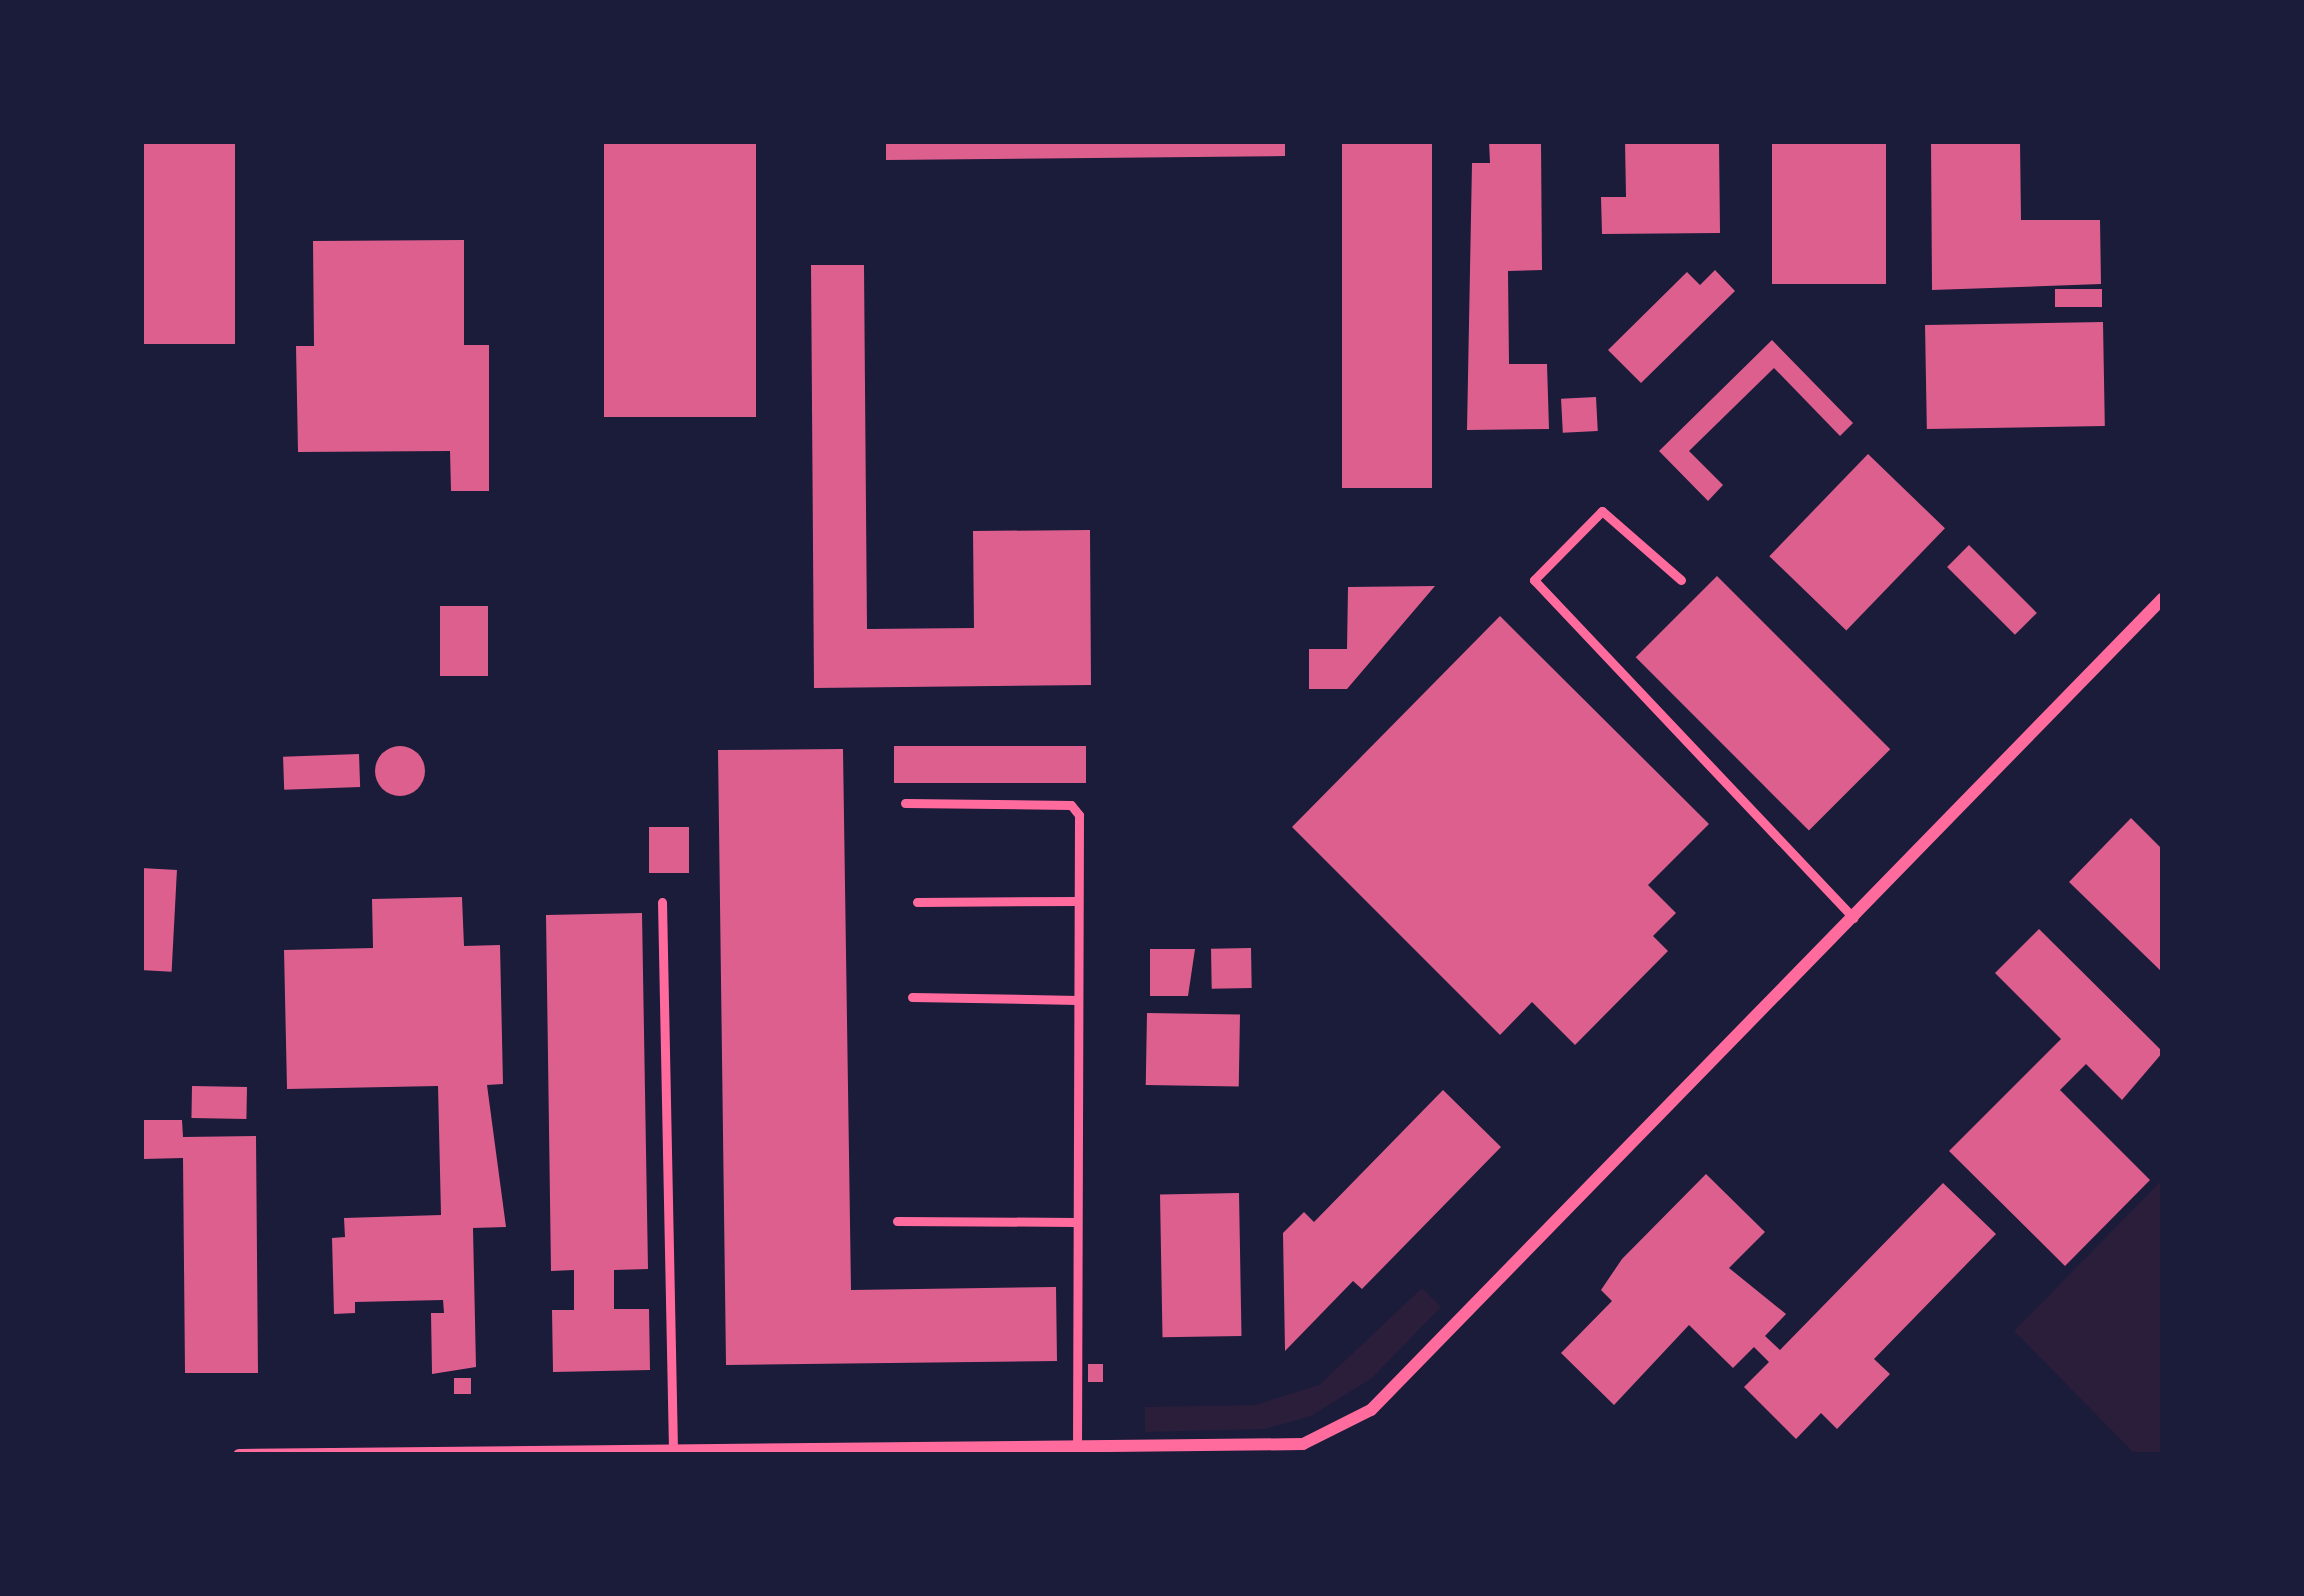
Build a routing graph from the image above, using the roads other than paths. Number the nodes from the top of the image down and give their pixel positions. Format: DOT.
graph roads {
  1 [pos="1681,580"];
  2 [pos="2163,598"];
  3 [pos="904,803"];
  4 [pos="1078,901"];
  5 [pos="662,902"];
  6 [pos="917,902"];
  7 [pos="1854,918"];
  8 [pos="912,997"];
  9 [pos="1078,1000"];
  10 [pos="897,1221"];
  11 [pos="1076,1222"];
  12 [pos="1077,1449"];
  13 [pos="674,1451"];
  14 [pos="238,1455"];
  1 -- 7 [label="lane"];
  2 -- 7 [label="street"];
  3 -- 4 [label="lane"];
  4 -- 6 [label="lane"];
  4 -- 9 [label="lane"];
  5 -- 13 [label="lane"];
  7 -- 12 [label="street"];
  8 -- 9 [label="lane"];
  9 -- 11 [label="lane"];
  10 -- 11 [label="lane"];
  11 -- 12 [label="lane"];
  12 -- 13 [label="street"];
  13 -- 14 [label="street"];
}
